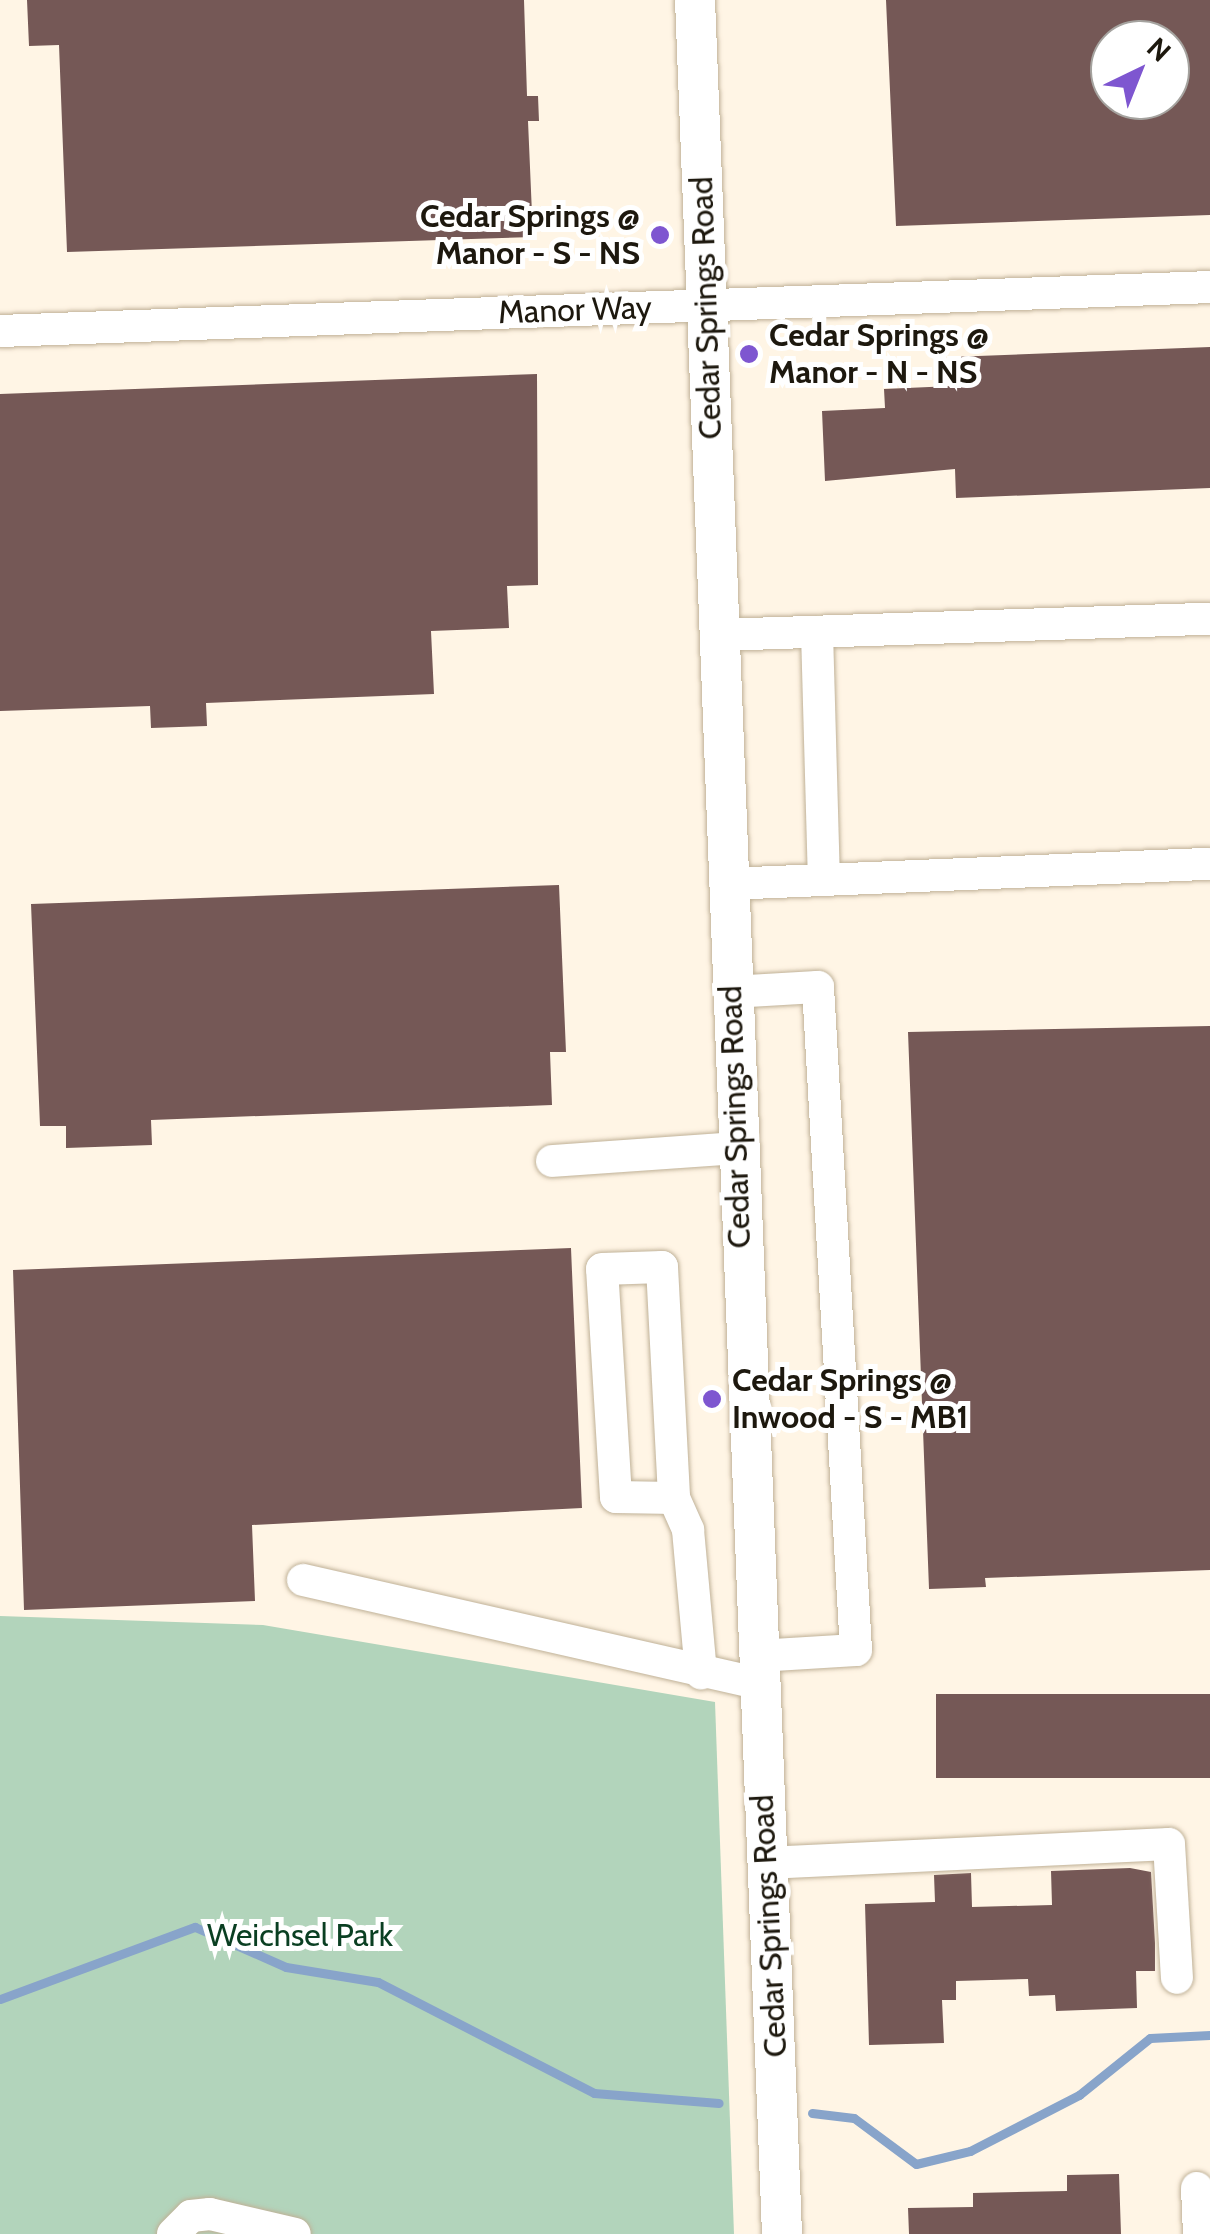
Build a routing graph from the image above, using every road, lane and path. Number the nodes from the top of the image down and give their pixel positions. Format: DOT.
graph roads {
  1 [pos="694,0"];
  2 [pos="1210,287"];
  3 [pos="706,306"];
  4 [pos="0,331"];
  5 [pos="1210,618"];
  6 [pos="817,632"];
  7 [pos="718,635"];
  8 [pos="1210,864"];
  9 [pos="824,880"];
  10 [pos="726,884"];
  11 [pos="730,992"];
  12 [pos="736,1148"];
  13 [pos="552,1161"];
  14 [pos="674,1498"];
  15 [pos="302,1580"];
  16 [pos="757,1670"];
  17 [pos="701,1673"];
  18 [pos="766,1864"];
  19 [pos="1178,1978"];
  20 [pos="1197,2188"];
  21 [pos="172,2234"];
  22 [pos="296,2234"];
  23 [pos="782,2234"];
  24 [pos="1199,2234"];
  1 -- 3 [label="main road, Cedar Springs Road"];
  2 -- 3 [label="street, Manor Way"];
  3 -- 4 [label="street, Manor Way"];
  3 -- 7 [label="main road, Cedar Springs Road"];
  5 -- 6 [label="street"];
  6 -- 7 [label="street"];
  6 -- 9 [label="street"];
  7 -- 10 [label="main road, Cedar Springs Road"];
  8 -- 9 [label="street"];
  9 -- 10 [label="street"];
  10 -- 11 [label="main road, Cedar Springs Road"];
  11 -- 12 [label="main road, Cedar Springs Road"];
  11 -- 16 [label="street"];
  12 -- 13 [label="street"];
  12 -- 16 [label="main road, Cedar Springs Road"];
  14 -- 14 [label="street"];
  14 -- 17 [label="street"];
  15 -- 17 [label="street"];
  16 -- 17 [label="street"];
  16 -- 18 [label="main road, Cedar Springs Road"];
  18 -- 19 [label="street"];
  18 -- 23 [label="main road, Cedar Springs Road"];
  20 -- 24 [label="street"];
  21 -- 22 [label="street"];
}
